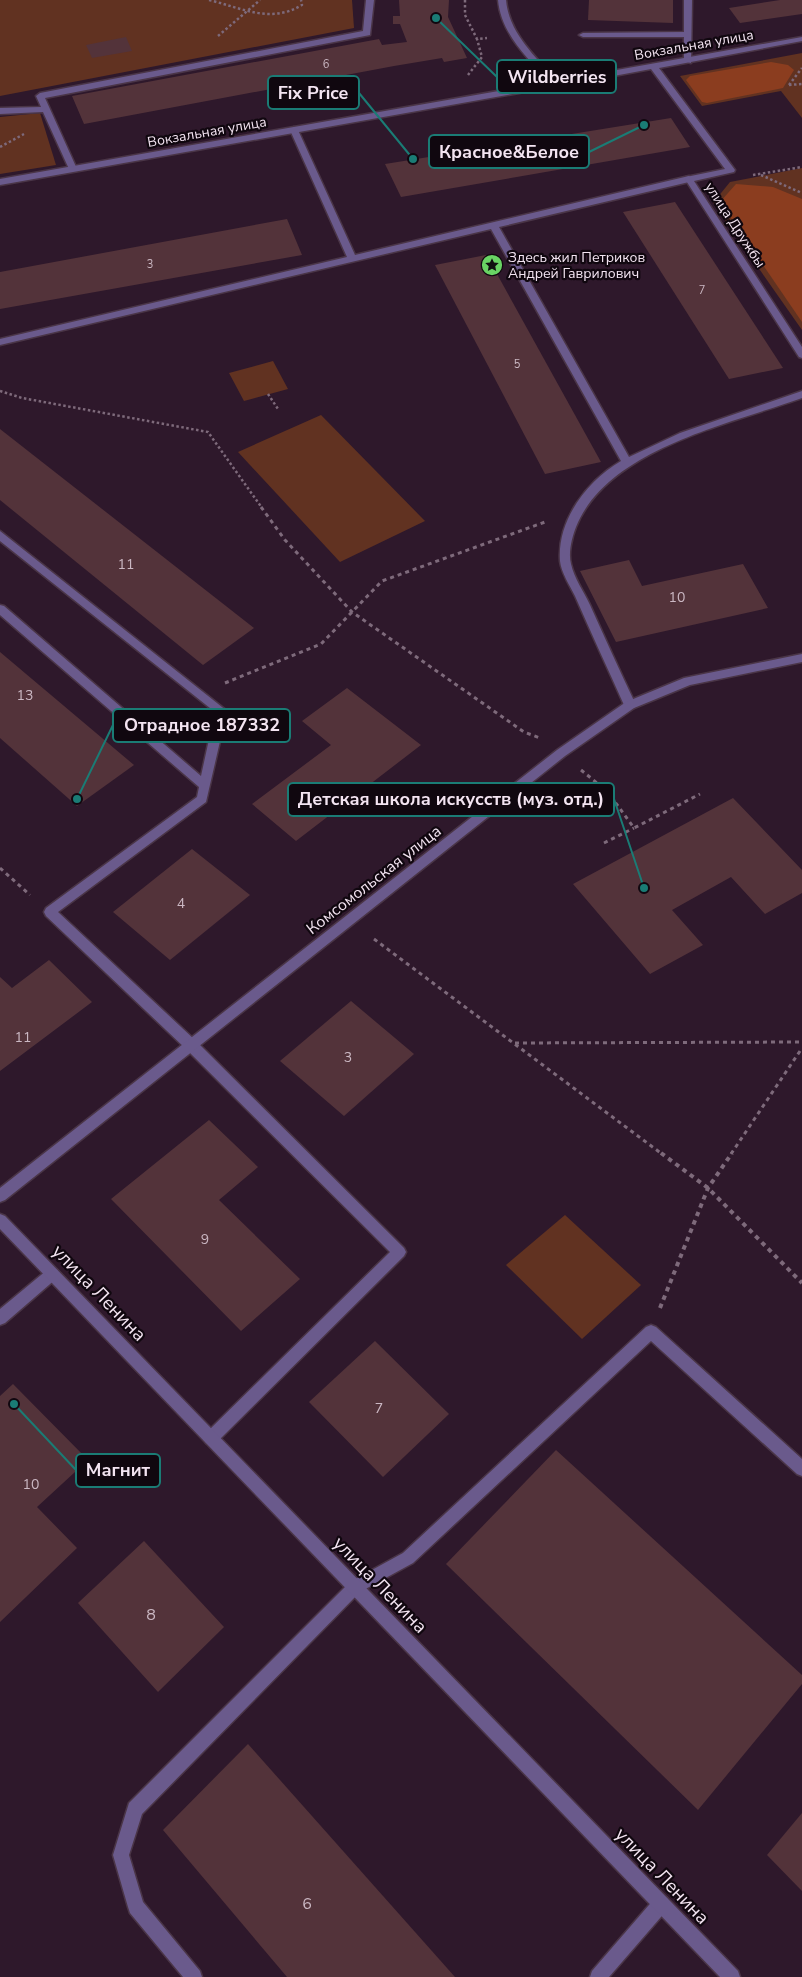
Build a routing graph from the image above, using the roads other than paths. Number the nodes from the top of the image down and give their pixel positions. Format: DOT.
graph roads {
  1 [pos="370,0"];
  2 [pos="502,0"];
  3 [pos="688,0"];
  4 [pos="688,34"];
  5 [pos="582,35"];
  6 [pos="802,39"];
  7 [pos="688,60"];
  8 [pos="654,67"];
  9 [pos="555,84"];
  10 [pos="46,108"];
  11 [pos="0,111"];
  12 [pos="294,130"];
  13 [pos="74,169"];
  14 [pos="688,179"];
  15 [pos="0,182"];
  16 [pos="493,225"];
  17 [pos="352,259"];
  18 [pos="0,342"];
  19 [pos="802,355"];
  20 [pos="802,394"];
  21 [pos="626,462"];
  22 [pos="0,535"];
  23 [pos="0,609"];
  24 [pos="802,658"];
  25 [pos="630,704"];
  26 [pos="204,786"];
  27 [pos="191,1045"];
  28 [pos="0,1196"];
  29 [pos="0,1220"];
  30 [pos="52,1274"];
  31 [pos="0,1318"];
  32 [pos="211,1438"];
  33 [pos="802,1469"];
  34 [pos="355,1587"];
  35 [pos="661,1904"];
  36 [pos="194,1977"];
  37 [pos="598,1977"];
  38 [pos="732,1977"];
  1 -- 10 [label="street"];
  2 -- 9 [label="street"];
  3 -- 4 [label="street"];
  4 -- 5 [label="street"];
  4 -- 7 [label="street"];
  6 -- 7 [label="street, Вокзальная улица"];
  7 -- 8 [label="street, Вокзальная улица"];
  8 -- 9 [label="street, Вокзальная улица"];
  8 -- 14 [label="street, улица Дружбы"];
  9 -- 12 [label="street, Вокзальная улица"];
  10 -- 11 [label="street"];
  10 -- 13 [label="street"];
  12 -- 13 [label="street, Вокзальная улица"];
  12 -- 17 [label="street"];
  13 -- 15 [label="street, Вокзальная улица"];
  14 -- 16 [label="street"];
  14 -- 19 [label="street, улица Дружбы"];
  16 -- 17 [label="street"];
  16 -- 21 [label="street"];
  17 -- 18 [label="street"];
  20 -- 21 [label="street"];
  21 -- 25 [label="street"];
  22 -- 26 [label="street"];
  23 -- 26 [label="street"];
  24 -- 25 [label="street, Комсомольская улица"];
  25 -- 27 [label="street, Комсомольская улица"];
  26 -- 27 [label="street"];
  27 -- 28 [label="street, Комсомольская улица"];
  27 -- 32 [label="street"];
  29 -- 30 [label="street, улица Ленина"];
  30 -- 31 [label="street"];
  30 -- 32 [label="street, улица Ленина"];
  32 -- 34 [label="street, улица Ленина"];
  33 -- 34 [label="street"];
  34 -- 35 [label="street, улица Ленина"];
  34 -- 36 [label="street"];
  35 -- 37 [label="street"];
  35 -- 38 [label="street, улица Ленина"];
}
